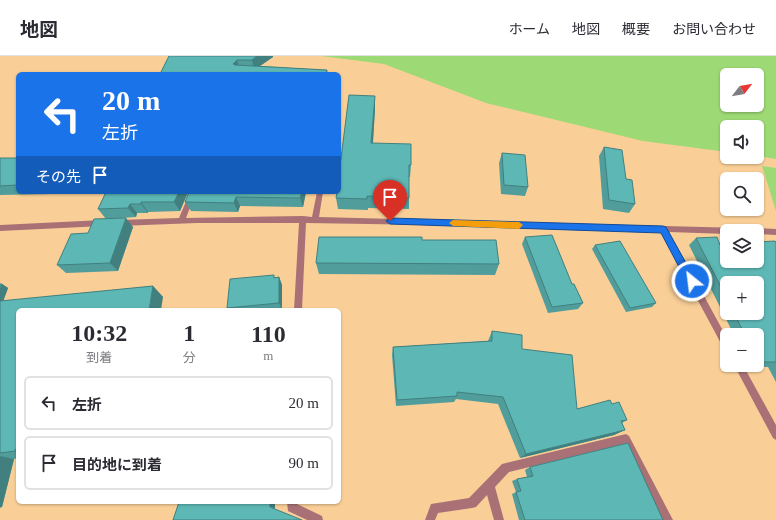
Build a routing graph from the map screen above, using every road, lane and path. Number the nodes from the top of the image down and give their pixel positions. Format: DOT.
graph roads {
  1 [pos="192,194"];
  2 [pos="320,194"];
  3 [pos="315,218"];
  4 [pos="303,219"];
  5 [pos="182,220"];
  6 [pos="0,228"];
  7 [pos="663,229"];
  8 [pos="720,230"];
  9 [pos="764,231"];
  10 [pos="776,232"];
  11 [pos="298,308"];
  12 [pos="720,333"];
  13 [pos="742,372"];
  14 [pos="776,435"];
  15 [pos="489,486"];
  16 [pos="292,504"];
  17 [pos="318,520"];
  18 [pos="430,520"];
  19 [pos="499,520"];
  20 [pos="668,520"];
  1 -- 5 [label="street"];
  2 -- 3 [label="street"];
  3 -- 4 [label="street"];
  3 -- 7 [label="street"];
  4 -- 5 [label="street"];
  4 -- 11 [label="street"];
  5 -- 6 [label="street"];
  7 -- 8 [label="street"];
  7 -- 12 [label="street"];
  9 -- 10 [label="street"];
  13 -- 14 [label="street"];
  15 -- 18 [label="street"];
  15 -- 19 [label="street"];
  15 -- 20 [label="street"];
  16 -- 17 [label="street"];
}
